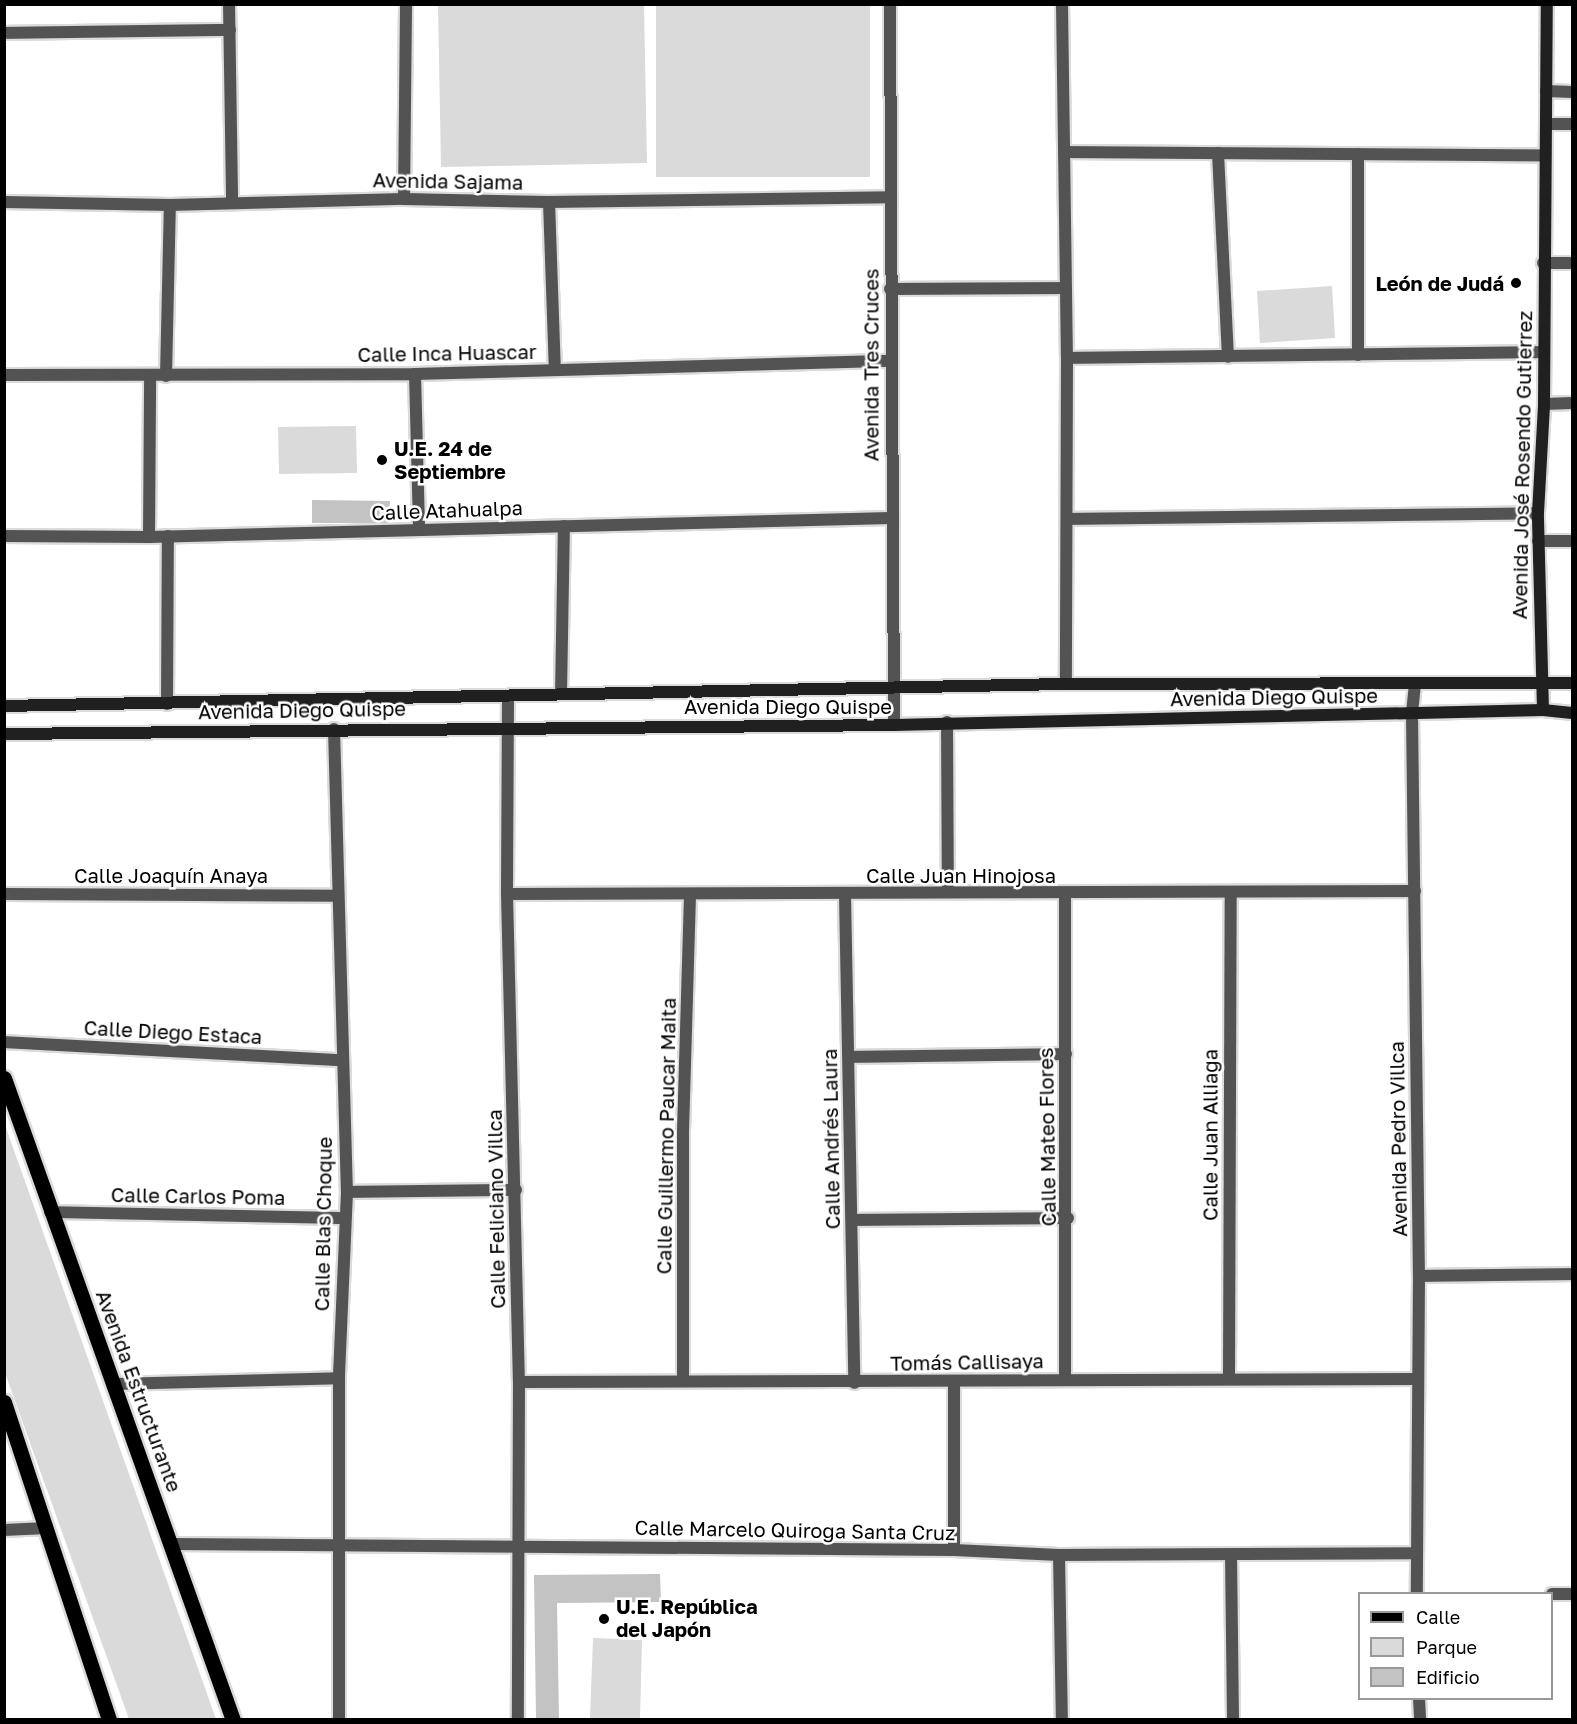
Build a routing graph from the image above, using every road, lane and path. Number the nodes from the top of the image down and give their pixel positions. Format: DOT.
graph roads {
  1 [pos="229,4"];
  2 [pos="406,4"];
  3 [pos="890,4"];
  4 [pos="1062,4"];
  5 [pos="1548,4"];
  6 [pos="230,30"];
  7 [pos="4,33"];
  8 [pos="1546,91"];
  9 [pos="1572,92"];
  10 [pos="1548,124"];
  11 [pos="1572,124"];
  12 [pos="1066,152"];
  13 [pos="1218,153"];
  14 [pos="1359,154"];
  15 [pos="1545,154"];
  16 [pos="891,197"];
  17 [pos="404,198"];
  18 [pos="4,202"];
  19 [pos="549,202"];
  20 [pos="232,203"];
  21 [pos="170,205"];
  22 [pos="1543,263"];
  23 [pos="1572,263"];
  24 [pos="1065,288"];
  25 [pos="890,290"];
  26 [pos="1544,352"];
  27 [pos="1358,355"];
  28 [pos="1067,357"];
  29 [pos="1228,357"];
  30 [pos="891,361"];
  31 [pos="555,370"];
  32 [pos="415,374"];
  33 [pos="4,375"];
  34 [pos="150,376"];
  35 [pos="166,376"];
  36 [pos="1572,403"];
  37 [pos="1544,404"];
  38 [pos="1538,513"];
  39 [pos="891,518"];
  40 [pos="1067,519"];
  41 [pos="564,526"];
  42 [pos="419,530"];
  43 [pos="168,536"];
  44 [pos="4,537"];
  45 [pos="149,537"];
  46 [pos="1538,541"];
  47 [pos="1572,541"];
  48 [pos="1572,683"];
  49 [pos="1066,684"];
  50 [pos="1415,684"];
  51 [pos="1542,684"];
  52 [pos="892,687"];
  53 [pos="561,694"];
  54 [pos="508,697"];
  55 [pos="167,704"];
  56 [pos="4,706"];
  57 [pos="1543,710"];
  58 [pos="1572,713"];
  59 [pos="1412,715"];
  60 [pos="947,722"];
  61 [pos="894,725"];
  62 [pos="507,727"];
  63 [pos="334,729"];
  64 [pos="4,734"];
  65 [pos="948,891"];
  66 [pos="1414,891"];
  67 [pos="4,894"];
  68 [pos="507,894"];
  69 [pos="690,894"];
  70 [pos="1231,894"];
  71 [pos="845,895"];
  72 [pos="1065,895"];
  73 [pos="337,896"];
  74 [pos="4,1042"];
  75 [pos="1066,1054"];
  76 [pos="849,1057"];
  77 [pos="340,1060"];
  78 [pos="4,1078"];
  79 [pos="516,1190"];
  80 [pos="347,1192"];
  81 [pos="50,1212"];
  82 [pos="345,1218"];
  83 [pos="1068,1218"];
  84 [pos="852,1221"];
  85 [pos="1572,1274"];
  86 [pos="1419,1276"];
  87 [pos="1229,1377"];
  88 [pos="339,1378"];
  89 [pos="683,1379"];
  90 [pos="1065,1379"];
  91 [pos="1417,1379"];
  92 [pos="519,1382"];
  93 [pos="954,1382"];
  94 [pos="854,1383"];
  95 [pos="116,1384"];
  96 [pos="5,1402"];
  97 [pos="47,1528"];
  98 [pos="4,1530"];
  99 [pos="173,1544"];
  100 [pos="337,1546"];
  101 [pos="519,1547"];
  102 [pos="954,1550"];
  103 [pos="1416,1553"];
  104 [pos="1059,1555"];
  105 [pos="1231,1555"];
  106 [pos="1417,1592"];
  107 [pos="1553,1594"];
  108 [pos="1572,1594"];
  109 [pos="1419,1700"];
  110 [pos="109,1719"];
  111 [pos="233,1719"];
  112 [pos="339,1719"];
  113 [pos="518,1719"];
  114 [pos="1062,1719"];
  115 [pos="1233,1719"];
  116 [pos="1420,1719"];
  1 -- 6 [label="street"];
  2 -- 17 [label="street"];
  3 -- 16 [label="street, Avenida Tres Cruces"];
  4 -- 12 [label="street"];
  5 -- 8 [label="street, Avenida José Rosendo Gutierrez"];
  6 -- 7 [label="street"];
  6 -- 20 [label="street"];
  8 -- 9 [label="street"];
  8 -- 10 [label="street, Avenida José Rosendo Gutierrez"];
  10 -- 11 [label="street"];
  10 -- 15 [label="street, Avenida José Rosendo Gutierrez"];
  12 -- 13 [label="street"];
  12 -- 24 [label="street"];
  13 -- 14 [label="street"];
  13 -- 29 [label="street"];
  14 -- 15 [label="street"];
  14 -- 27 [label="street"];
  15 -- 22 [label="street, Avenida José Rosendo Gutierrez"];
  16 -- 19 [label="street, Avenida Sajama"];
  16 -- 25 [label="street, Avenida Tres Cruces"];
  17 -- 19 [label="street, Avenida Sajama"];
  17 -- 20 [label="street, Avenida Sajama"];
  18 -- 21 [label="street, Avenida Sajama"];
  19 -- 31 [label="street"];
  20 -- 21 [label="street, Avenida Sajama"];
  21 -- 35 [label="street"];
  22 -- 23 [label="street"];
  22 -- 26 [label="street, Avenida José Rosendo Gutierrez"];
  24 -- 25 [label="street"];
  24 -- 28 [label="street"];
  25 -- 30 [label="street, Avenida Tres Cruces"];
  26 -- 27 [label="street"];
  26 -- 37 [label="street, Avenida José Rosendo Gutierrez"];
  27 -- 29 [label="street"];
  28 -- 29 [label="street"];
  28 -- 40 [label="street"];
  30 -- 31 [label="street, Calle Inca Huascar"];
  30 -- 39 [label="street, Avenida Tres Cruces"];
  31 -- 32 [label="street, Calle Inca Huascar"];
  32 -- 35 [label="street, Calle Inca Huascar"];
  32 -- 42 [label="street"];
  33 -- 34 [label="street, Calle Inca Huascar"];
  34 -- 35 [label="street, Calle Inca Huascar"];
  34 -- 45 [label="street"];
  36 -- 37 [label="street"];
  37 -- 38 [label="street, Avenida José Rosendo Gutierrez"];
  38 -- 40 [label="street"];
  38 -- 46 [label="street, Avenida José Rosendo Gutierrez"];
  39 -- 41 [label="street, Calle Atahualpa"];
  39 -- 52 [label="street, Avenida Tres Cruces"];
  40 -- 49 [label="street"];
  41 -- 42 [label="street, Calle Atahualpa"];
  41 -- 53 [label="street"];
  42 -- 43 [label="street, Calle Atahualpa"];
  43 -- 45 [label="street, Calle Atahualpa"];
  43 -- 55 [label="street"];
  44 -- 45 [label="street, Calle Atahualpa"];
  46 -- 47 [label="street"];
  46 -- 51 [label="street, Avenida José Rosendo Gutierrez"];
  48 -- 51 [label="street, Avenida Diego Quispe"];
  49 -- 50 [label="street, Avenida Diego Quispe"];
  49 -- 52 [label="street, Avenida Diego Quispe"];
  50 -- 51 [label="street, Avenida Diego Quispe"];
  50 -- 59 [label="street, Avenida Pedro Villca"];
  51 -- 57 [label="street, Avenida José Rosendo Gutierrez"];
  52 -- 53 [label="street, Avenida Diego Quispe"];
  52 -- 61 [label="street, Avenida Tres Cruces"];
  53 -- 54 [label="street, Avenida Diego Quispe"];
  54 -- 55 [label="street, Avenida Diego Quispe"];
  54 -- 62 [label="street, Calle Feliciano Villca"];
  55 -- 56 [label="street, Avenida Diego Quispe"];
  57 -- 58 [label="street, Avenida Diego Quispe"];
  57 -- 59 [label="street, Avenida Diego Quispe"];
  59 -- 60 [label="street, Avenida Diego Quispe"];
  59 -- 66 [label="street, Avenida Pedro Villca"];
  60 -- 61 [label="street, Avenida Diego Quispe"];
  60 -- 65 [label="street"];
  61 -- 62 [label="street, Avenida Diego Quispe"];
  62 -- 63 [label="street, Avenida Diego Quispe"];
  62 -- 68 [label="street, Calle Feliciano Villca"];
  63 -- 64 [label="street, Avenida Diego Quispe"];
  63 -- 73 [label="street, Calle Blas Choque"];
  65 -- 71 [label="street, Calle Juan Hinojosa"];
  65 -- 72 [label="street, Calle Juan Hinojosa"];
  66 -- 70 [label="street, Calle Juan Hinojosa"];
  66 -- 86 [label="street, Avenida Pedro Villca"];
  67 -- 73 [label="street, Calle Joaquín Anaya"];
  68 -- 69 [label="street, Calle Juan Hinojosa"];
  68 -- 79 [label="street, Calle Feliciano Villca"];
  69 -- 71 [label="street, Calle Juan Hinojosa"];
  69 -- 89 [label="street, Calle Guillermo Paucar Maita"];
  70 -- 72 [label="street, Calle Juan Hinojosa"];
  70 -- 87 [label="street, Calle Juan Alliaga"];
  71 -- 76 [label="street, Calle Andrés Laura"];
  72 -- 75 [label="street, Calle Mateo Flores"];
  73 -- 77 [label="street, Calle Blas Choque"];
  74 -- 77 [label="street, Calle Diego Estaca"];
  75 -- 76 [label="street"];
  75 -- 83 [label="street, Calle Mateo Flores"];
  76 -- 84 [label="street, Calle Andrés Laura"];
  77 -- 80 [label="street, Calle Blas Choque"];
  78 -- 81 [label="main road, Avenida Estructurante"];
  79 -- 80 [label="street"];
  79 -- 92 [label="street, Calle Feliciano Villca"];
  80 -- 82 [label="street, Calle Blas Choque"];
  81 -- 82 [label="street, Calle Carlos Poma"];
  81 -- 95 [label="main road, Avenida Estructurante"];
  82 -- 88 [label="street, Calle Blas Choque"];
  83 -- 84 [label="street"];
  83 -- 90 [label="street, Calle Mateo Flores"];
  84 -- 94 [label="street, Calle Andrés Laura"];
  85 -- 86 [label="street"];
  86 -- 91 [label="street, Avenida Pedro Villca"];
  87 -- 90 [label="street, Tomás Callisaya"];
  87 -- 91 [label="street, Tomás Callisaya"];
  88 -- 95 [label="street"];
  88 -- 100 [label="street, Calle Blas Choque"];
  89 -- 92 [label="street, Tomás Callisaya"];
  89 -- 94 [label="street, Tomás Callisaya"];
  90 -- 93 [label="street, Tomás Callisaya"];
  91 -- 103 [label="street, Avenida Pedro Villca"];
  92 -- 101 [label="street, Calle Feliciano Villca"];
  93 -- 94 [label="street, Tomás Callisaya"];
  93 -- 102 [label="street"];
  95 -- 99 [label="main road, Avenida Estructurante"];
  96 -- 97 [label="main road"];
  97 -- 98 [label="street"];
  97 -- 110 [label="main road"];
  99 -- 100 [label="street, Calle Marcelo Quiroga Santa Cruz"];
  99 -- 111 [label="main road, Avenida Estructurante"];
  100 -- 101 [label="street, Calle Marcelo Quiroga Santa Cruz"];
  100 -- 112 [label="street, Calle Blas Choque"];
  101 -- 102 [label="street, Calle Marcelo Quiroga Santa Cruz"];
  101 -- 113 [label="street, Calle Feliciano Villca"];
  102 -- 104 [label="street, Calle Marcelo Quiroga Santa Cruz"];
  103 -- 105 [label="street, Calle Marcelo Quiroga Santa Cruz"];
  103 -- 106 [label="street, Avenida Pedro Villca"];
  104 -- 105 [label="street, Calle Marcelo Quiroga Santa Cruz"];
  104 -- 114 [label="street"];
  105 -- 115 [label="street"];
  107 -- 108 [label="street"];
  109 -- 116 [label="street"];
}
